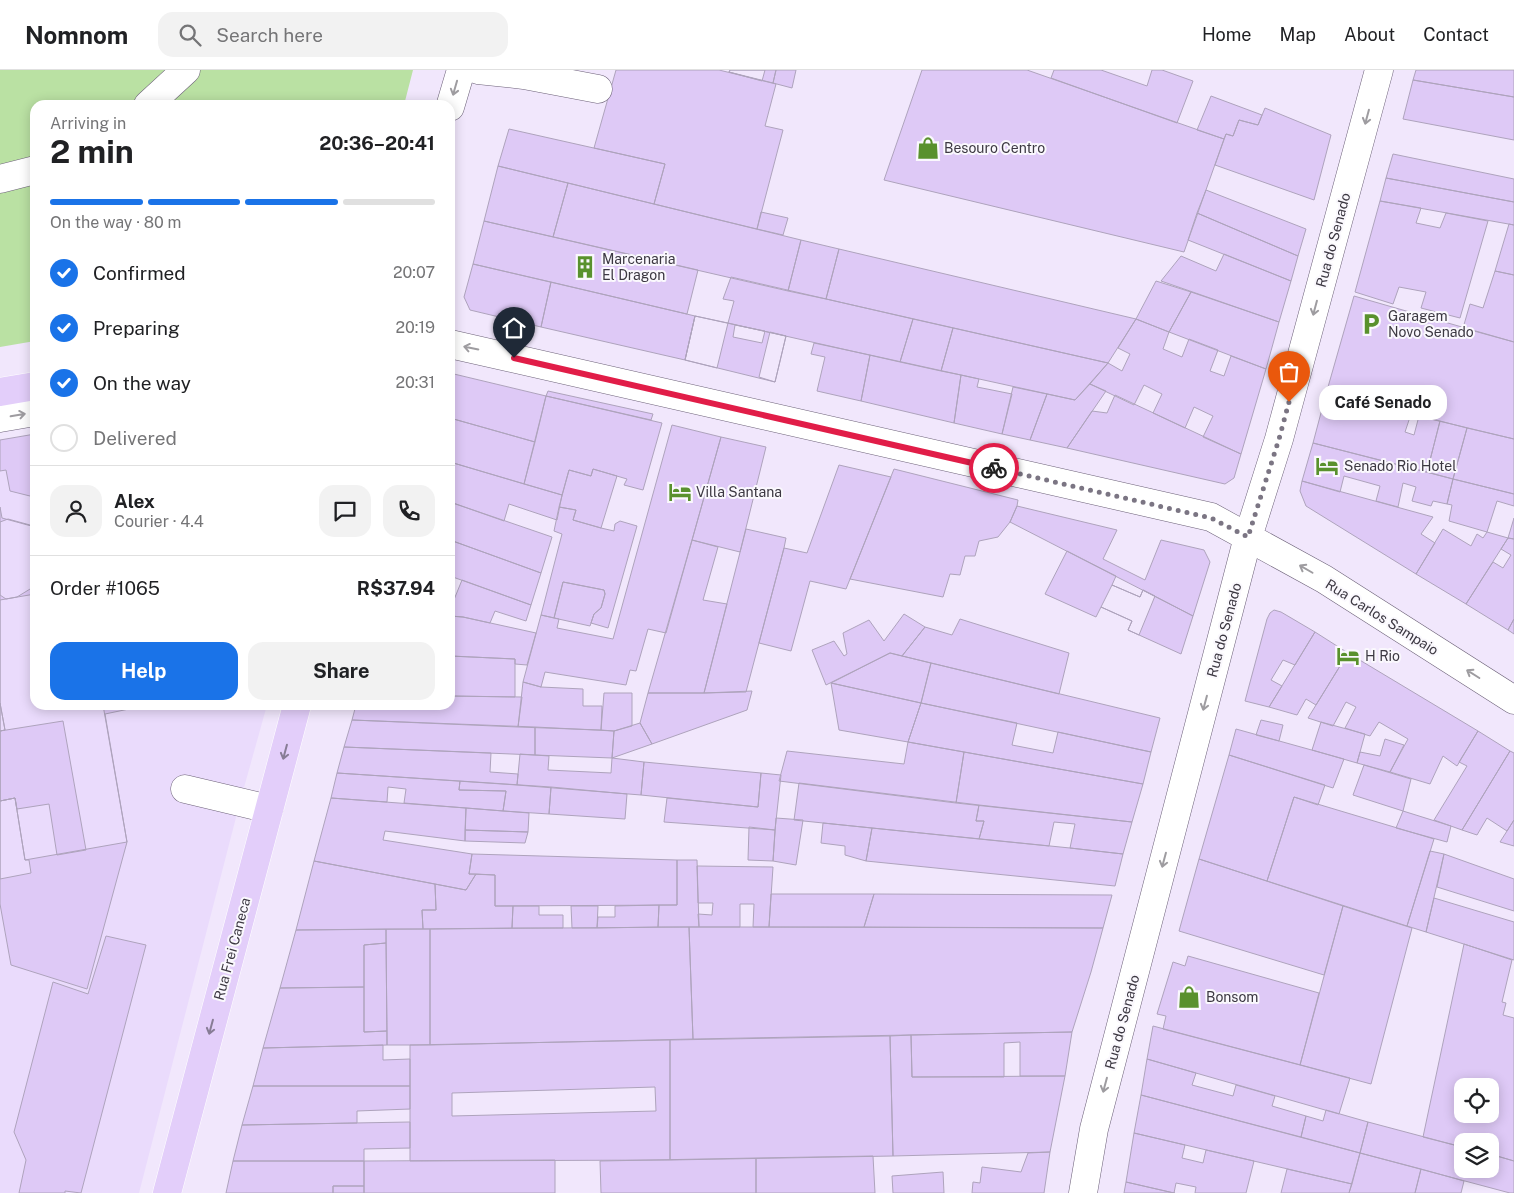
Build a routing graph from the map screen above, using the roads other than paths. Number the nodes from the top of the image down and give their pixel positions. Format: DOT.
graph roads {
  1 [pos="186,70"];
  2 [pos="461,70"];
  3 [pos="478,70"];
  4 [pos="1379,70"];
  5 [pos="598,89"];
  6 [pos="153,100"];
  7 [pos="452,100"];
  8 [pos="30,171"];
  9 [pos="0,179"];
  10 [pos="455,345"];
  11 [pos="30,387"];
  12 [pos="0,392"];
  13 [pos="30,413"];
  14 [pos="0,418"];
  15 [pos="1248,537"];
  16 [pos="1514,700"];
  17 [pos="296,710"];
  18 [pos="185,789"];
  19 [pos="270,809"];
  20 [pos="167,1193"];
  21 [pos="1083,1193"];
  1 -- 6 [label="street"];
  2 -- 7 [label="street, one-way"];
  3 -- 5 [label="street"];
  4 -- 15 [label="street, Rua do Senado, one-way"];
  8 -- 9 [label="street"];
  15 -- 10 [label="street, Rua Carlos Sampaio, one-way"];
  11 -- 12 [label="main road"];
  14 -- 13 [label="street, one-way"];
  16 -- 15 [label="street, Rua Carlos Sampaio, one-way"];
  15 -- 21 [label="street, Rua do Senado, one-way"];
  17 -- 19 [label="main road, Rua Frei Caneca, one-way"];
  18 -- 19 [label="street"];
  19 -- 20 [label="main road, Rua Frei Caneca, one-way"];
}
